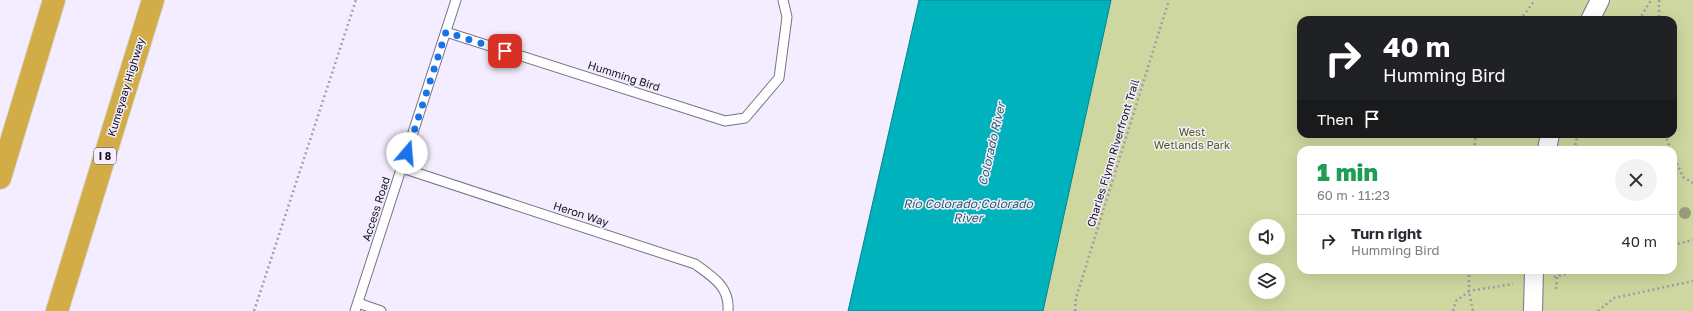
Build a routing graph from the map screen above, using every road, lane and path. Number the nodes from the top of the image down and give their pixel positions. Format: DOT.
graph roads {
  1 [pos="54,0"];
  2 [pos="153,0"];
  3 [pos="356,0"];
  4 [pos="456,0"];
  5 [pos="783,0"];
  6 [pos="1169,0"];
  7 [pos="1535,0"];
  8 [pos="1600,0"];
  9 [pos="1651,0"];
  10 [pos="1659,0"];
  11 [pos="1523,16"];
  12 [pos="1592,16"];
  13 [pos="1641,16"];
  14 [pos="1659,16"];
  15 [pos="446,32"];
  16 [pos="1677,163"];
  17 [pos="402,168"];
  18 [pos="0,178"];
  19 [pos="1693,183"];
  20 [pos="1693,240"];
  21 [pos="1677,244"];
  22 [pos="1468,274"];
  23 [pos="1533,275"];
  24 [pos="1693,281"];
  25 [pos="1469,291"];
  26 [pos="357,307"];
  27 [pos="57,311"];
  28 [pos="254,311"];
  29 [pos="381,311"];
  30 [pos="728,311"];
  31 [pos="1075,311"];
  32 [pos="1453,311"];
  33 [pos="1473,311"];
  34 [pos="1533,311"];
  35 [pos="1598,311"];
  1 -- 18 [label="highway"];
  2 -- 27 [label="highway, Kumeyaay Highway / I 8"];
  3 -- 28 [label="path"];
  4 -- 15 [label="lane, Access Road"];
  5 -- 15 [label="lane, Humming Bird"];
  6 -- 31 [label="path, Charles Flynn Riverfront Trail"];
  7 -- 11 [label="path"];
  8 -- 12 [label="street"];
  9 -- 13 [label="path"];
  10 -- 14 [label="path"];
  15 -- 17 [label="lane, Access Road"];
  16 -- 19 [label="path"];
  17 -- 26 [label="lane, Access Road"];
  17 -- 30 [label="lane, Heron Way"];
  20 -- 21 [label="path"];
  22 -- 25 [label="path"];
  23 -- 25 [label="path"];
  23 -- 34 [label="street"];
  24 -- 35 [label="path"];
  25 -- 32 [label="path"];
  25 -- 33 [label="path"];
  26 -- 29 [label="lane"];
}
